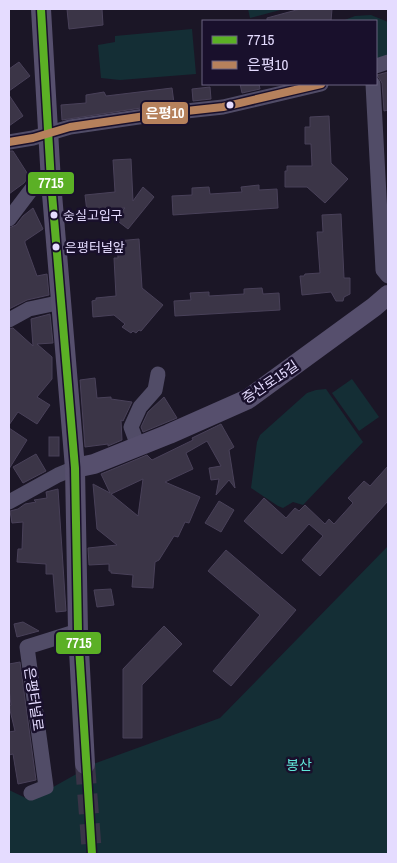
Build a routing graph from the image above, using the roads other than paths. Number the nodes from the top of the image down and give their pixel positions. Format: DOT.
graph roads {
  1 [pos="41,9"];
  2 [pos="317,85"];
  3 [pos="372,85"];
  4 [pos="48,134"];
  5 [pos="9,142"];
  6 [pos="51,182"];
  7 [pos="9,219"];
  8 [pos="388,276"];
  9 [pos="388,295"];
  10 [pos="62,302"];
  11 [pos="9,320"];
  12 [pos="158,374"];
  13 [pos="138,446"];
  14 [pos="75,468"];
  15 [pos="9,502"];
  16 [pos="78,631"];
  17 [pos="85,764"];
  18 [pos="31,792"];
  1 -- 4 [label="main road"];
  2 -- 4 [label="street"];
  3 -- 8 [label="street"];
  4 -- 5 [label="street"];
  4 -- 6 [label="main road"];
  6 -- 7 [label="street"];
  6 -- 10 [label="main road"];
  9 -- 13 [label="main road, 증산로15길"];
  10 -- 11 [label="street"];
  10 -- 14 [label="main road"];
  12 -- 13 [label="street"];
  13 -- 14 [label="main road, 증산로15길"];
  14 -- 15 [label="street"];
  14 -- 16 [label="main road"];
  16 -- 17 [label="main road"];
  16 -- 18 [label="street, 은평터널로"];
}
